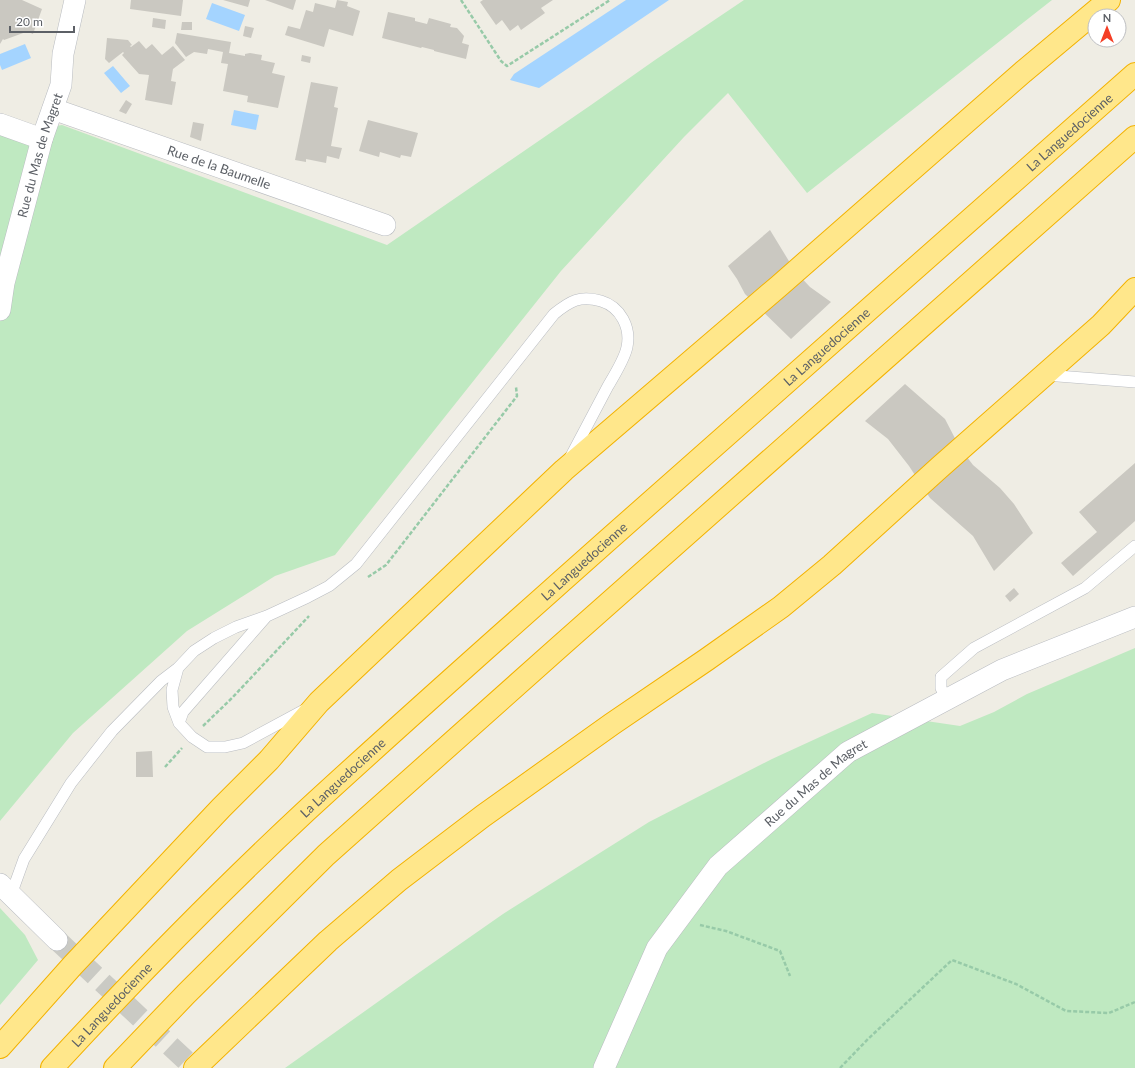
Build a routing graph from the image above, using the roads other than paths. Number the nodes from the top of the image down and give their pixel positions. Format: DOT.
graph roads {
  1 [pos="75,0"];
  2 [pos="1109,0"];
  3 [pos="1135,74"];
  4 [pos="53,109"];
  5 [pos="0,124"];
  6 [pos="1135,137"];
  7 [pos="42,139"];
  8 [pos="385,225"];
  9 [pos="1135,289"];
  10 [pos="0,310"];
  11 [pos="1044,375"];
  12 [pos="1135,382"];
  13 [pos="564,470"];
  14 [pos="1135,546"];
  15 [pos="267,616"];
  16 [pos="1135,617"];
  17 [pos="178,668"];
  18 [pos="946,699"];
  19 [pos="319,702"];
  20 [pos="179,723"];
  21 [pos="6,890"];
  22 [pos="57,940"];
  23 [pos="0,1047"];
  24 [pos="52,1068"];
  25 [pos="115,1068"];
  26 [pos="195,1068"];
  27 [pos="604,1068"];
  1 -- 4 [label="street, Rue du Mas de Magret"];
  2 -- 13 [label="highway"];
  3 -- 24 [label="highway, La Languedocienne"];
  4 -- 7 [label="street, Rue du Mas de Magret"];
  4 -- 8 [label="street, Rue de la Baumelle"];
  5 -- 7 [label="street"];
  6 -- 25 [label="highway"];
  7 -- 10 [label="street, Rue du Mas de Magret"];
  9 -- 11 [label="highway"];
  11 -- 12 [label="lane"];
  11 -- 26 [label="highway"];
  13 -- 15 [label="lane"];
  13 -- 19 [label="highway"];
  14 -- 18 [label="lane"];
  15 -- 17 [label="lane"];
  15 -- 20 [label="lane"];
  16 -- 18 [label="street, Rue du Mas de Magret"];
  17 -- 20 [label="lane"];
  17 -- 21 [label="lane"];
  18 -- 27 [label="street, Rue du Mas de Magret"];
  19 -- 20 [label="lane"];
  19 -- 23 [label="highway"];
  21 -- 22 [label="street"];
}
